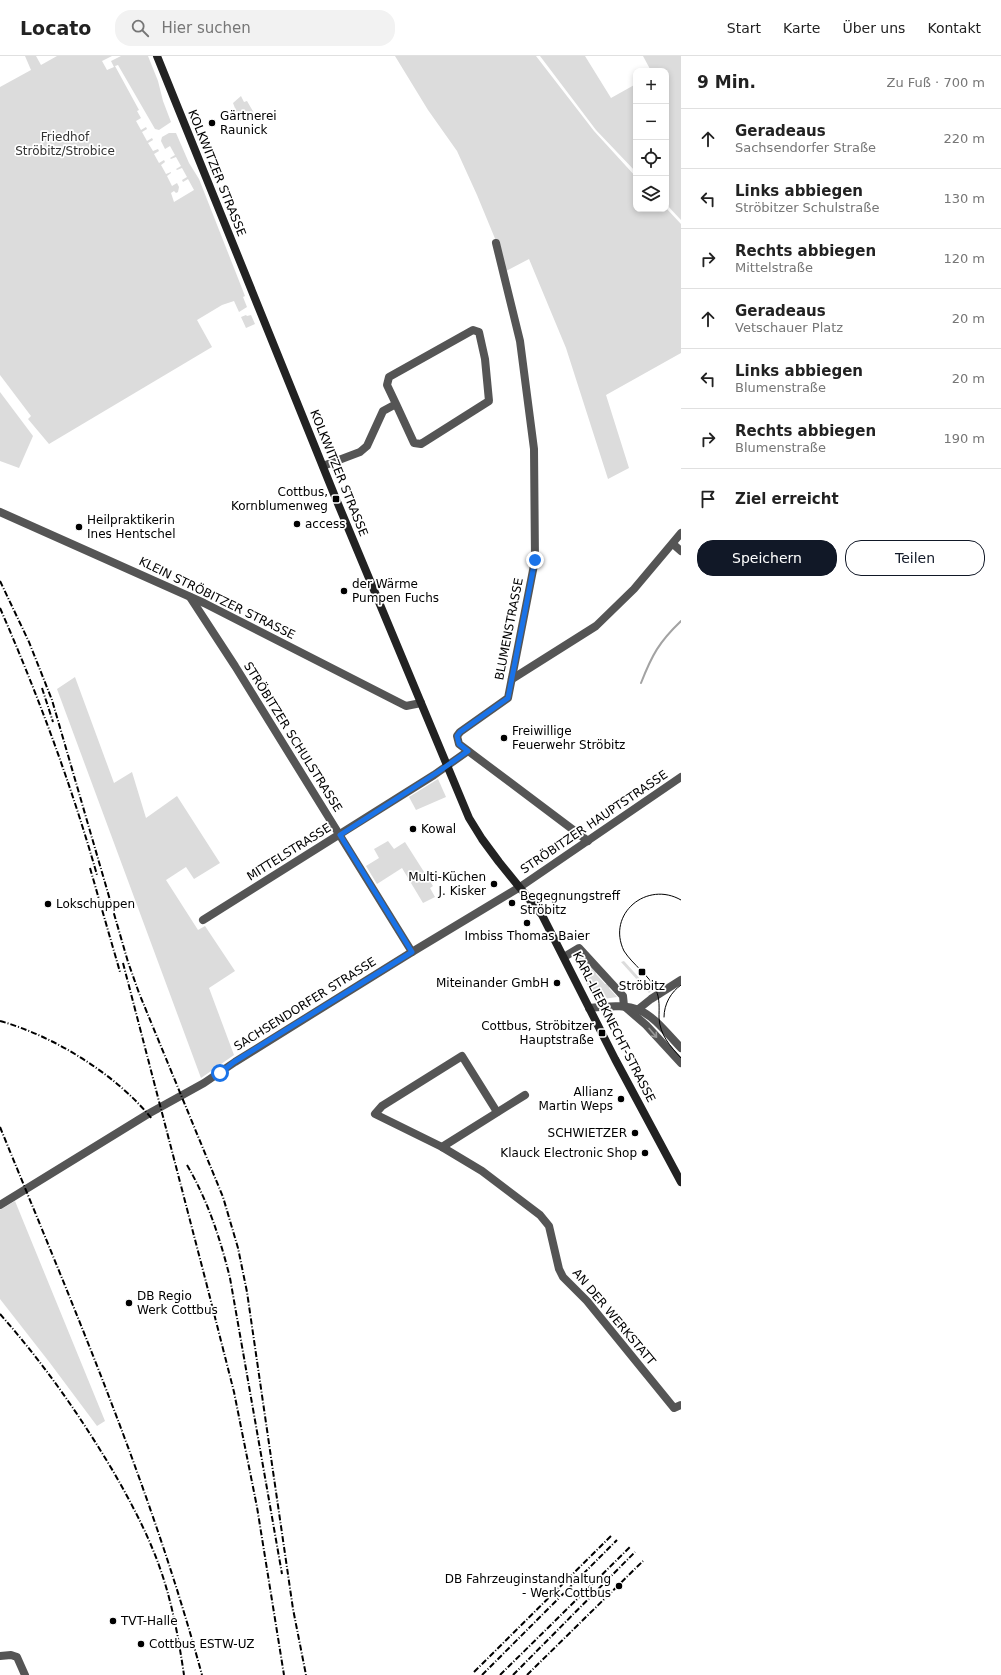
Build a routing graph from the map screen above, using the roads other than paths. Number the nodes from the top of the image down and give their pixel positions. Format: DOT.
graph roads {
  1 [pos="157,56"];
  2 [pos="496,243"];
  3 [pos="396,404"];
  4 [pos="323,466"];
  5 [pos="0,512"];
  6 [pos="681,533"];
  7 [pos="673,544"];
  8 [pos="681,551"];
  9 [pos="190,596"];
  10 [pos="512,679"];
  11 [pos="421,703"];
  12 [pos="468,751"];
  13 [pos="447,765"];
  14 [pos="681,777"];
  15 [pos="340,835"];
  16 [pos="588,841"];
  17 [pos="520,887"];
  18 [pos="203,920"];
  19 [pos="412,952"];
  20 [pos="564,957"];
  21 [pos="681,980"];
  22 [pos="624,1006"];
  23 [pos="589,1008"];
  24 [pos="636,1011"];
  25 [pos="681,1048"];
  26 [pos="681,1063"];
  27 [pos="525,1095"];
  28 [pos="497,1112"];
  29 [pos="442,1147"];
  30 [pos="681,1182"];
  31 [pos="0,1205"];
  32 [pos="678,1406"];
  33 [pos="0,1656"];
  34 [pos="25,1675"];
  1 -- 4 [label="main road, KOLKWITZER STRASSE"];
  2 -- 10 [label="street, BLUMENSTRASSE"];
  3 -- 3 [label="street"];
  3 -- 4 [label="street"];
  4 -- 11 [label="main road, KOLKWITZER STRASSE"];
  5 -- 9 [label="street, KLEIN STRÖBITZER STRASSE"];
  6 -- 7 [label="street"];
  7 -- 8 [label="street"];
  7 -- 10 [label="street"];
  9 -- 11 [label="street, KLEIN STRÖBITZER STRASSE"];
  9 -- 15 [label="street, STRÖBITZER SCHULSTRASSE"];
  10 -- 12 [label="street, BLUMENSTRASSE"];
  11 -- 13 [label="main road, KOLKWITZER STRASSE"];
  12 -- 13 [label="street, MITTELSTRASSE"];
  12 -- 16 [label="street"];
  13 -- 15 [label="street, MITTELSTRASSE"];
  13 -- 17 [label="main road, KOLKWITZER STRASSE"];
  14 -- 16 [label="street, STRÖBITZER HAUPTSTRASSE"];
  15 -- 18 [label="street, MITTELSTRASSE"];
  15 -- 19 [label="street, STRÖBITZER SCHULSTRASSE"];
  16 -- 17 [label="street, STRÖBITZER HAUPTSTRASSE"];
  17 -- 19 [label="street, SACHSENDORFER STRASSE"];
  17 -- 20 [label="main road, KARL-LIEBKNECHT-STRASSE"];
  19 -- 31 [label="street, SACHSENDORFER STRASSE"];
  20 -- 22 [label="street"];
  20 -- 23 [label="main road, KARL-LIEBKNECHT-STRASSE"];
  21 -- 24 [label="street"];
  22 -- 23 [label="street"];
  22 -- 24 [label="street"];
  23 -- 30 [label="main road, KARL-LIEBKNECHT-STRASSE"];
  24 -- 25 [label="street"];
  24 -- 26 [label="street, one-way"];
  27 -- 28 [label="street"];
  28 -- 29 [label="street"];
  28 -- 29 [label="street, AN DER WERKSTATT"];
  29 -- 32 [label="street, AN DER WERKSTATT"];
  33 -- 34 [label="street"];
}
